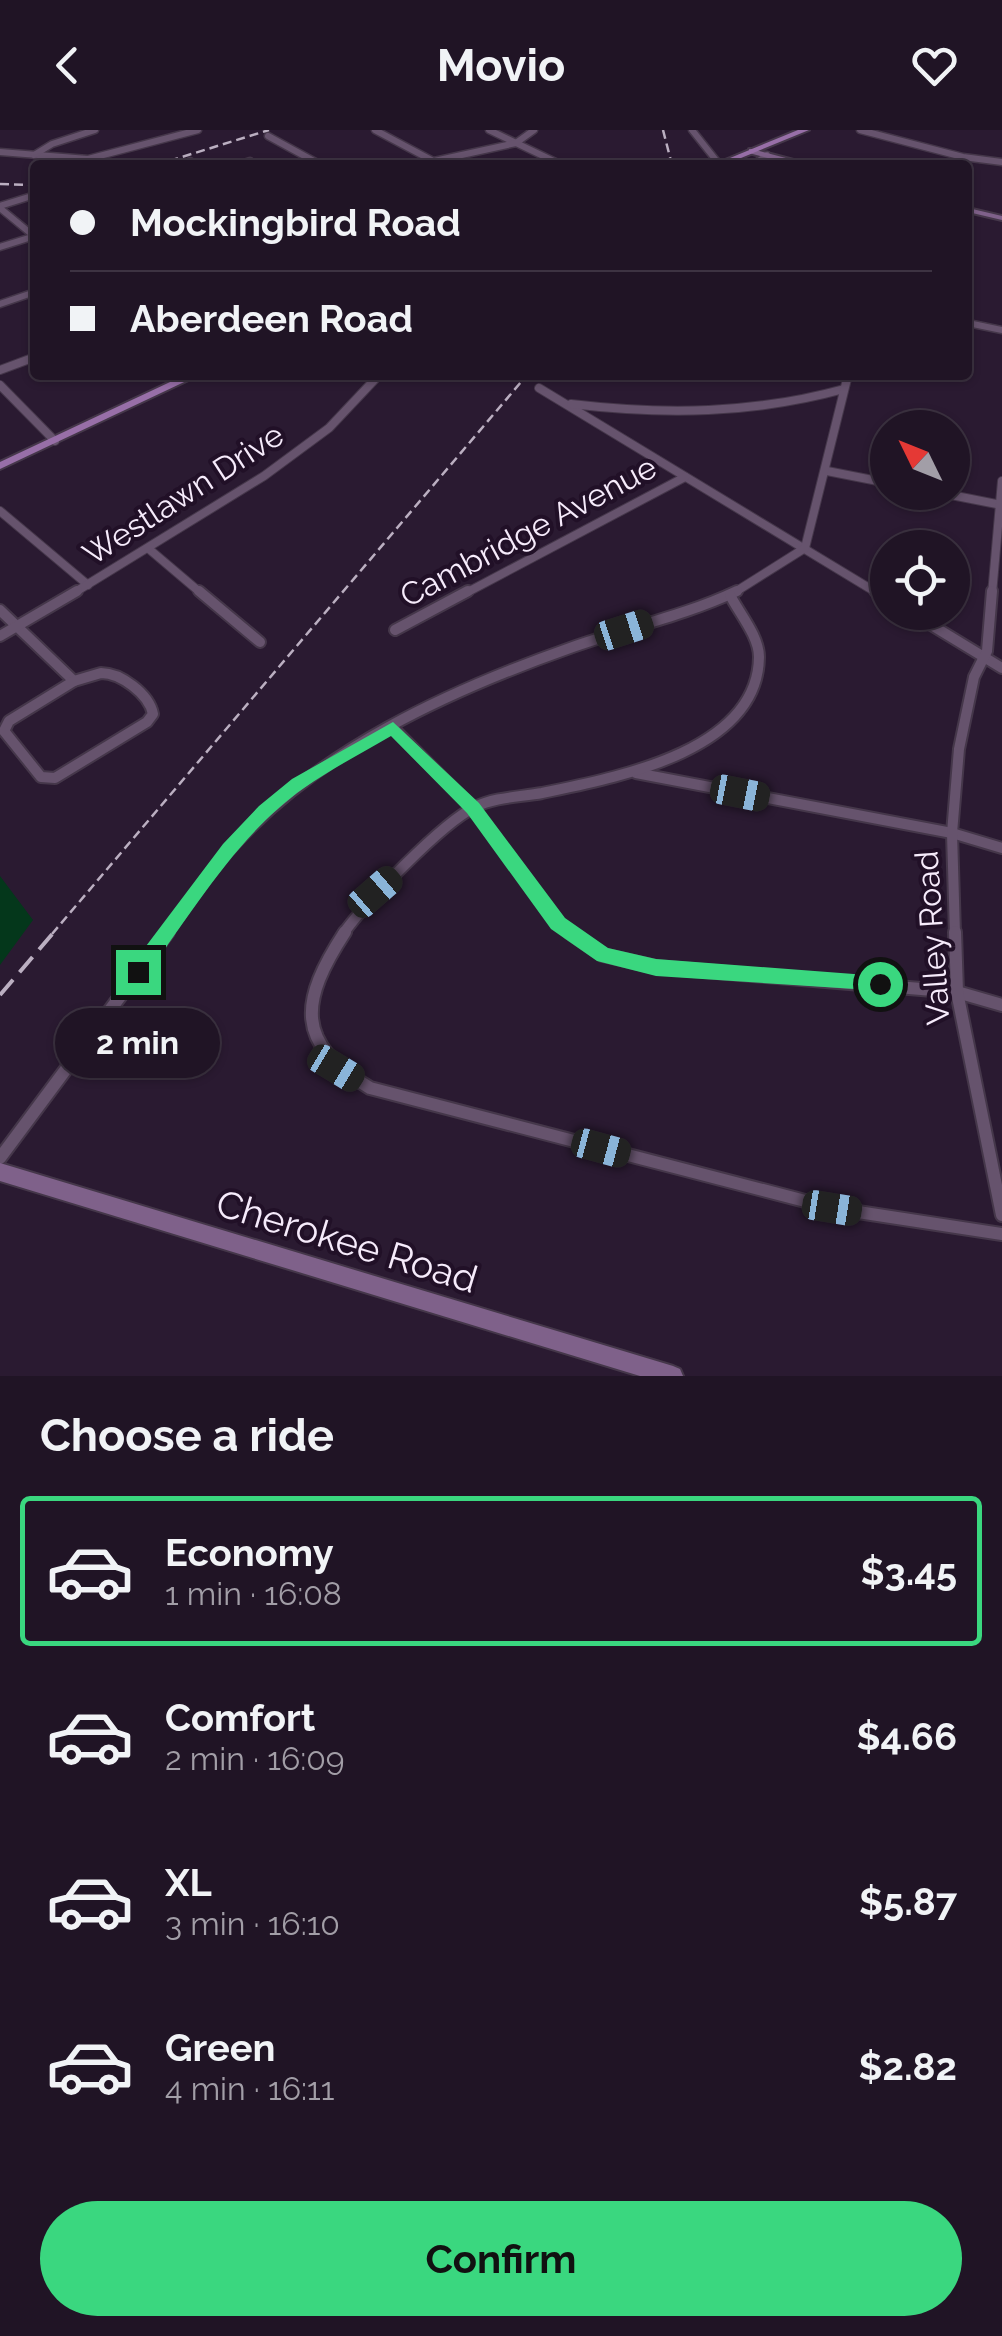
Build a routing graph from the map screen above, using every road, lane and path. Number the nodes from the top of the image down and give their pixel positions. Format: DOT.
graph roads {
  1 [pos="95,130"];
  2 [pos="198,130"];
  3 [pos="375,130"];
  4 [pos="489,130"];
  5 [pos="534,130"];
  6 [pos="692,130"];
  7 [pos="805,130"];
  8 [pos="860,130"];
  9 [pos="268,136"];
  10 [pos="516,143"];
  11 [pos="752,151"];
  12 [pos="0,152"];
  13 [pos="34,155"];
  14 [pos="767,155"];
  15 [pos="311,160"];
  16 [pos="431,160"];
  17 [pos="438,160"];
  18 [pos="552,160"];
  19 [pos="715,160"];
  20 [pos="728,160"];
  21 [pos="760,160"];
  22 [pos="784,160"];
  23 [pos="1002,162"];
  24 [pos="30,197"];
  25 [pos="0,207"];
  26 [pos="972,211"];
  27 [pos="1002,218"];
  28 [pos="30,232"];
  29 [pos="30,238"];
  30 [pos="0,247"];
  31 [pos="30,294"];
  32 [pos="0,304"];
  33 [pos="972,324"];
  34 [pos="1002,330"];
  35 [pos="30,359"];
  36 [pos="0,370"];
  37 [pos="183,380"];
  38 [pos="374,380"];
  39 [pos="847,380"];
  40 [pos="0,385"];
  41 [pos="539,388"];
  42 [pos="844,389"];
  43 [pos="564,403"];
  44 [pos="54,440"];
  45 [pos="0,466"];
  46 [pos="827,471"];
  47 [pos="684,477"];
  48 [pos="870,479"];
  49 [pos="1002,481"];
  50 [pos="970,499"];
  51 [pos="1001,505"];
  52 [pos="0,511"];
  53 [pos="805,548"];
  54 [pos="150,549"];
  55 [pos="88,585"];
  56 [pos="870,588"];
  57 [pos="730,595"];
  58 [pos="0,610"];
  59 [pos="18,626"];
  60 [pos="396,630"];
  61 [pos="940,630"];
  62 [pos="0,636"];
  63 [pos="260,642"];
  64 [pos="986,658"];
  65 [pos="1002,668"];
  66 [pos="74,681"];
  67 [pos="393,728"];
  68 [pos="634,772"];
  69 [pos="473,808"];
  70 [pos="952,833"];
  71 [pos="1002,848"];
  72 [pos="957,992"];
  73 [pos="1002,1005"];
  74 [pos="0,1158"];
  75 [pos="0,1172"];
  76 [pos="1002,1215"];
  77 [pos="1002,1234"];
  78 [pos="673,1376"];
  1 -- 13 [label="street"];
  2 -- 13 [label="street"];
  3 -- 16 [label="street"];
  4 -- 10 [label="street"];
  5 -- 10 [label="street"];
  6 -- 19 [label="street"];
  7 -- 11 [label="main road"];
  8 -- 23 [label="street"];
  9 -- 15 [label="street"];
  10 -- 17 [label="street"];
  10 -- 18 [label="street"];
  11 -- 14 [label="street"];
  11 -- 20 [label="main road"];
  12 -- 13 [label="street"];
  14 -- 21 [label="street"];
  14 -- 22 [label="street"];
  24 -- 25 [label="street"];
  25 -- 28 [label="street"];
  26 -- 27 [label="street"];
  29 -- 30 [label="street"];
  31 -- 32 [label="street"];
  33 -- 34 [label="street"];
  35 -- 36 [label="street"];
  37 -- 44 [label="main road"];
  38 -- 54 [label="street, Westlawn Drive"];
  39 -- 42 [label="street"];
  40 -- 44 [label="street"];
  41 -- 43 [label="street"];
  42 -- 43 [label="street"];
  42 -- 46 [label="street"];
  43 -- 47 [label="street"];
  44 -- 45 [label="main road"];
  46 -- 48 [label="street"];
  46 -- 53 [label="street"];
  47 -- 53 [label="street"];
  47 -- 60 [label="street, Cambridge Avenue"];
  49 -- 51 [label="street, Valley Road"];
  50 -- 51 [label="street"];
  51 -- 64 [label="street, Valley Road"];
  52 -- 55 [label="street"];
  53 -- 56 [label="street"];
  53 -- 57 [label="street"];
  54 -- 55 [label="street, Westlawn Drive"];
  54 -- 63 [label="street"];
  55 -- 59 [label="street, Westlawn Drive"];
  57 -- 67 [label="street"];
  57 -- 68 [label="street"];
  58 -- 59 [label="street"];
  59 -- 62 [label="street, Westlawn Drive"];
  59 -- 66 [label="street"];
  61 -- 64 [label="street"];
  64 -- 65 [label="street"];
  64 -- 70 [label="street, Valley Road"];
  66 -- 66 [label="street"];
  67 -- 69 [label="street"];
  67 -- 74 [label="street"];
  68 -- 69 [label="street"];
  68 -- 70 [label="street"];
  69 -- 72 [label="street"];
  69 -- 77 [label="street"];
  70 -- 71 [label="street"];
  70 -- 72 [label="street, Valley Road"];
  72 -- 73 [label="street"];
  72 -- 76 [label="street, Valley Road"];
  75 -- 78 [label="street, Cherokee Road"];
}
